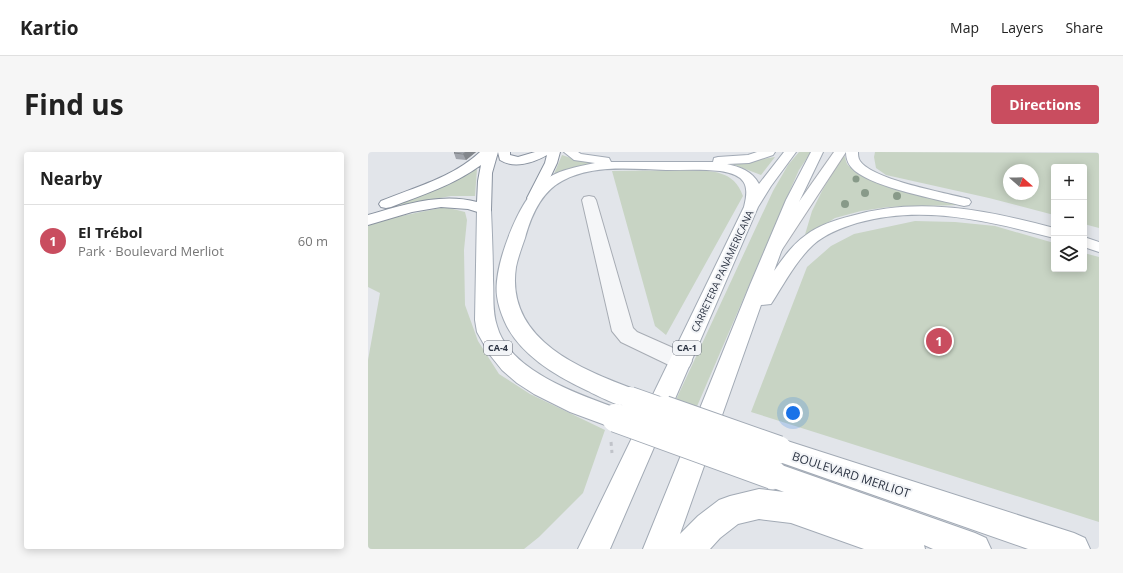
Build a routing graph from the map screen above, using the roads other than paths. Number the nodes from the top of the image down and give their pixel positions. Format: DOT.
graph roads {
  1 [pos="487,152"];
  2 [pos="492,152"];
  3 [pos="504,152"];
  4 [pos="544,152"];
  5 [pos="554,152"];
  6 [pos="570,152"];
  7 [pos="769,152"];
  8 [pos="790,152"];
  9 [pos="817,152"];
  10 [pos="840,152"];
  11 [pos="852,152"];
  12 [pos="534,198"];
  13 [pos="589,200"];
  14 [pos="752,207"];
  15 [pos="484,210"];
  16 [pos="368,212"];
  17 [pos="368,220"];
  18 [pos="1051,225"];
  19 [pos="1051,232"];
  20 [pos="1087,235"];
  21 [pos="1099,240"];
  22 [pos="1087,243"];
  23 [pos="1099,247"];
  24 [pos="774,248"];
  25 [pos="736,343"];
  26 [pos="681,361"];
  27 [pos="623,408"];
  28 [pos="776,463"];
  29 [pos="607,522"];
  30 [pos="577,549"];
  31 [pos="594,549"];
  32 [pos="659,549"];
  33 [pos="688,549"];
  34 [pos="909,549"];
  35 [pos="974,549"];
  36 [pos="1074,549"];
  1 -- 16 [label="main road"];
  2 -- 15 [label="main road, CA-4"];
  3 -- 4 [label="main road"];
  5 -- 12 [label="main road, CA-4"];
  6 -- 7 [label="main road"];
  8 -- 14 [label="main road, CARRETERA PANAMERICANA / CA-1"];
  9 -- 24 [label="main road"];
  10 -- 24 [label="main road"];
  11 -- 18 [label="main road"];
  12 -- 14 [label="main road"];
  12 -- 27 [label="main road, CA-4"];
  13 -- 26 [label="street"];
  14 -- 26 [label="main road, CARRETERA PANAMERICANA / CA-1"];
  15 -- 17 [label="main road"];
  15 -- 27 [label="main road, CA-4"];
  19 -- 25 [label="main road"];
  20 -- 21 [label="main road"];
  22 -- 23 [label="main road"];
  24 -- 25 [label="main road"];
  25 -- 32 [label="main road"];
  26 -- 29 [label="main road, CARRETERA PANAMERICANA / CA-1"];
  27 -- 28 [label="main road, BOULEVARD MERLIOT, bridge"];
  28 -- 35 [label="main road, BOULEVARD MERLIOT"];
  28 -- 36 [label="main road, BOULEVARD MERLIOT"];
  29 -- 30 [label="main road"];
  29 -- 31 [label="main road, CARRETERA PANAMERICANA / CA-1"];
  33 -- 34 [label="main road"];
}
